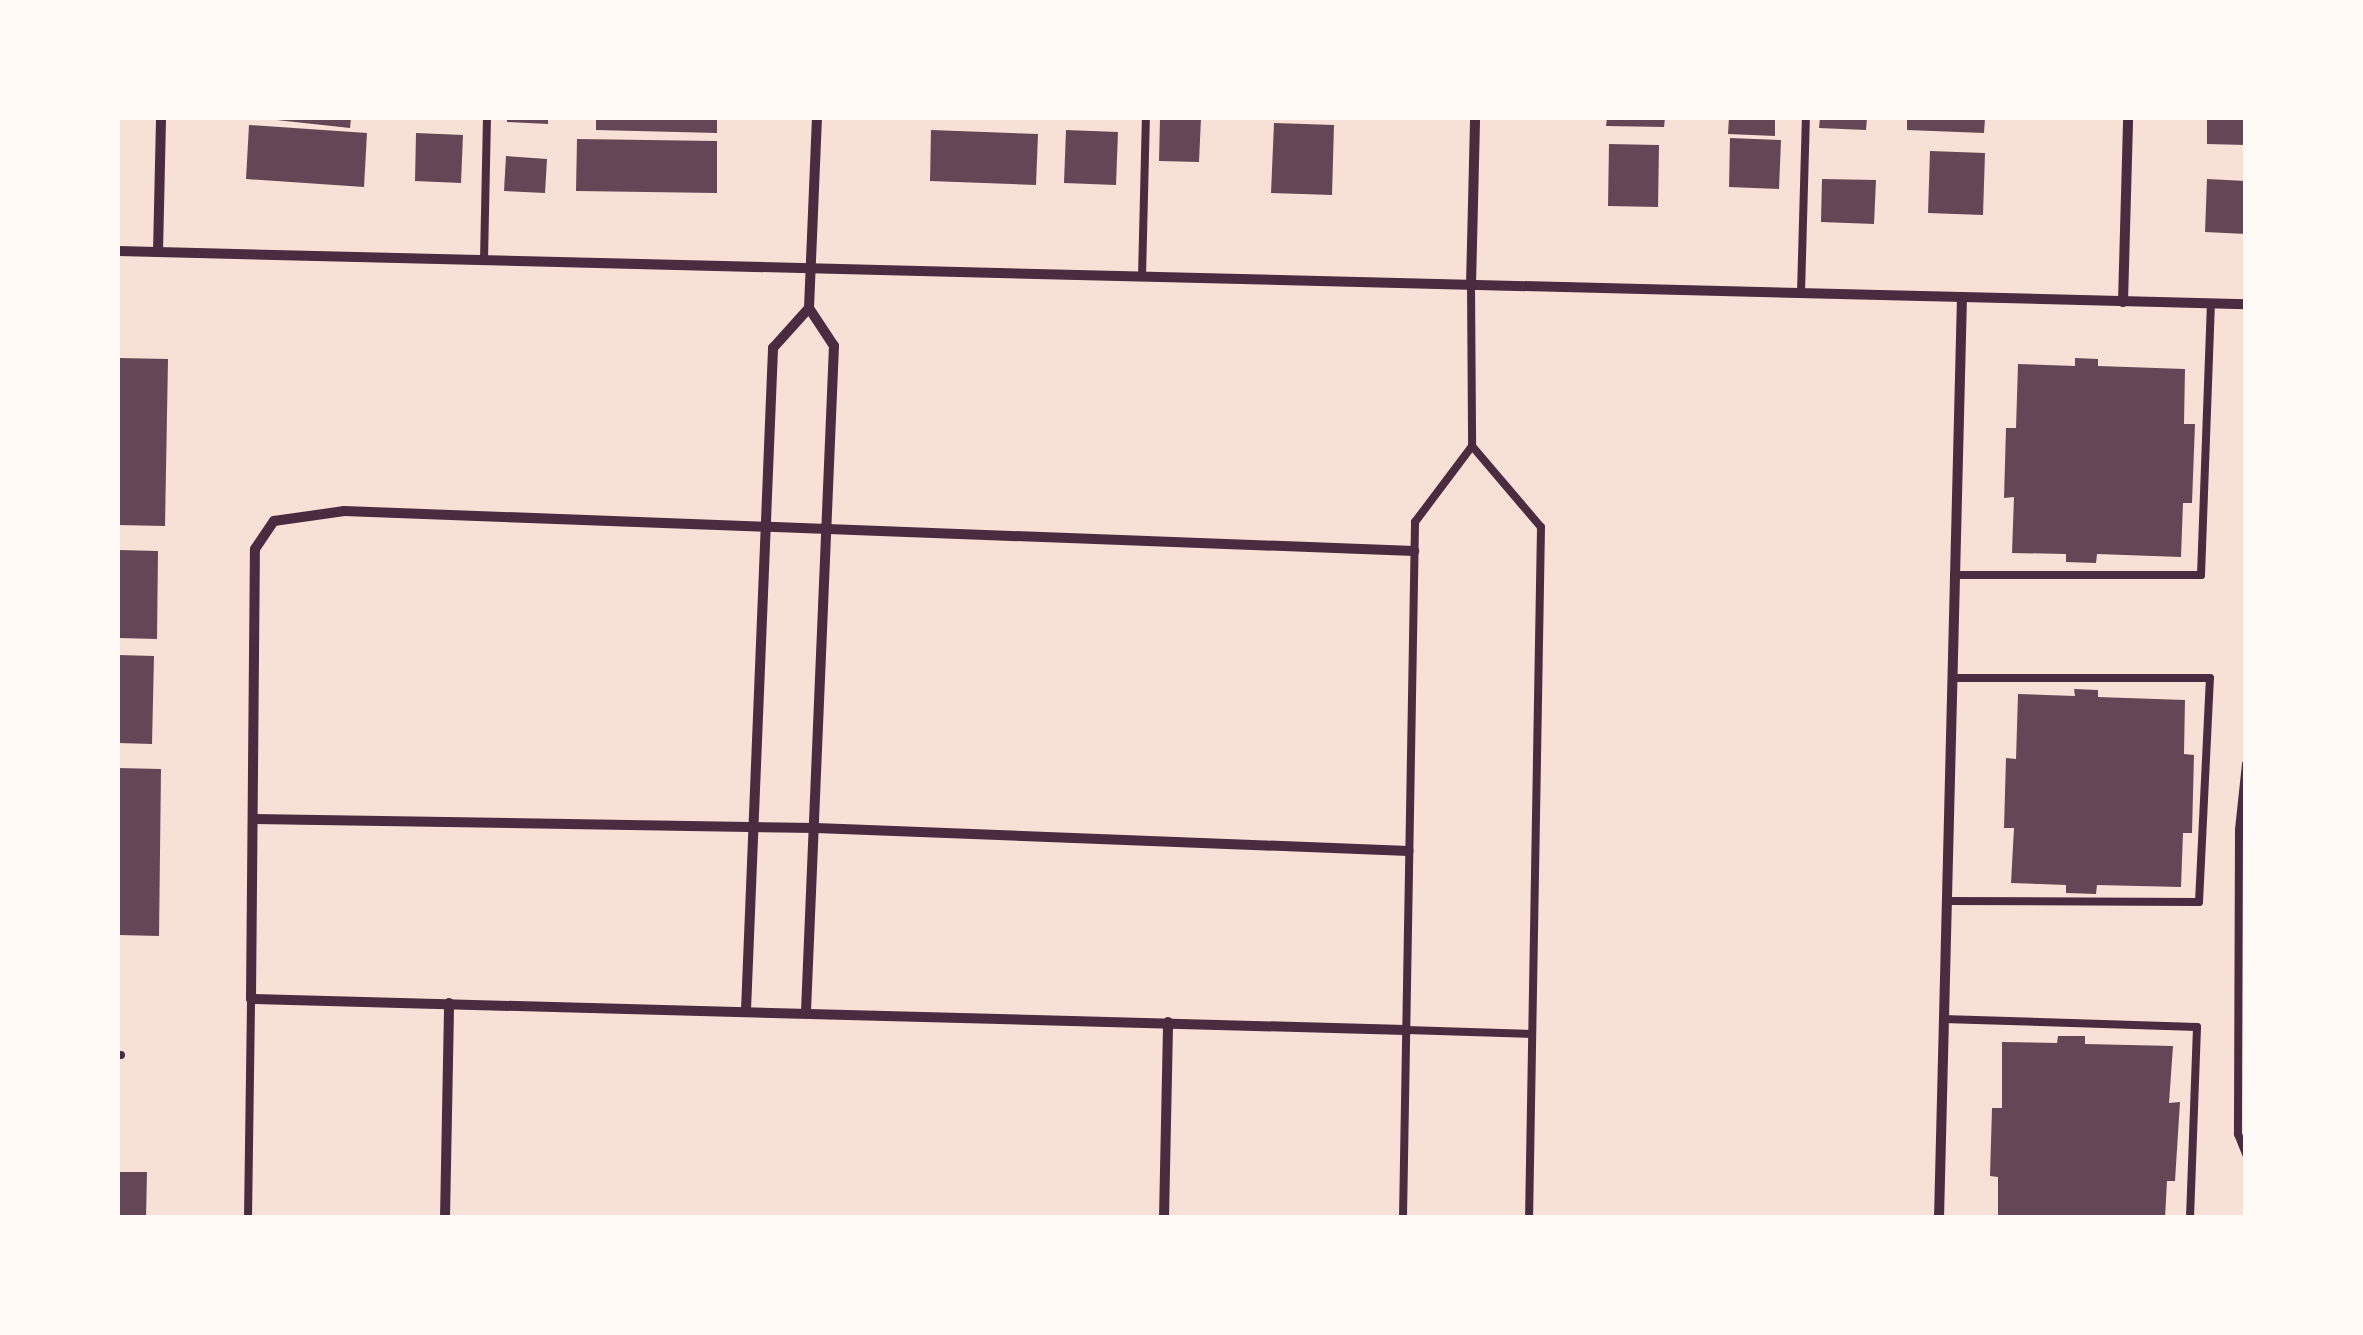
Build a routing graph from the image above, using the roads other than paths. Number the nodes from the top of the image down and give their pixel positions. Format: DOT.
graph roads {
  1 [pos="162,118"];
  2 [pos="487,118"];
  3 [pos="818,118"];
  4 [pos="1146,118"];
  5 [pos="1475,118"];
  6 [pos="1806,118"];
  7 [pos="2128,118"];
  8 [pos="118,250"];
  9 [pos="158,252"];
  10 [pos="484,260"];
  11 [pos="814,268"];
  12 [pos="1142,277"];
  13 [pos="1471,285"];
  14 [pos="1801,293"];
  15 [pos="1962,298"];
  16 [pos="2123,302"];
  17 [pos="2210,304"];
  18 [pos="2246,304"];
  19 [pos="809,308"];
  20 [pos="1472,446"];
  21 [pos="763,527"];
  22 [pos="826,532"];
  23 [pos="1414,551"];
  24 [pos="1954,575"];
  25 [pos="1952,678"];
  26 [pos="2246,764"];
  27 [pos="254,820"];
  28 [pos="754,827"];
  29 [pos="816,828"];
  30 [pos="1409,851"];
  31 [pos="1947,900"];
  32 [pos="252,999"];
  33 [pos="449,1003"];
  34 [pos="746,1010"];
  35 [pos="806,1010"];
  36 [pos="1944,1019"];
  37 [pos="1168,1022"];
  38 [pos="1406,1030"];
  39 [pos="1532,1034"];
  40 [pos="2246,1154"];
  41 [pos="248,1218"];
  42 [pos="445,1218"];
  43 [pos="1164,1218"];
  44 [pos="1403,1218"];
  45 [pos="1529,1218"];
  46 [pos="1939,1218"];
  47 [pos="2190,1218"];
  1 -- 9 [label="street"];
  2 -- 10 [label="lane"];
  3 -- 11 [label="street"];
  4 -- 12 [label="lane"];
  5 -- 13 [label="street"];
  6 -- 14 [label="lane"];
  7 -- 16 [label="street"];
  8 -- 9 [label="street"];
  9 -- 10 [label="street"];
  10 -- 11 [label="street"];
  11 -- 12 [label="street"];
  11 -- 19 [label="street"];
  12 -- 13 [label="street"];
  13 -- 14 [label="street"];
  13 -- 20 [label="lane"];
  14 -- 15 [label="street"];
  15 -- 16 [label="street"];
  15 -- 24 [label="street"];
  16 -- 17 [label="street"];
  17 -- 18 [label="street"];
  17 -- 24 [label="lane"];
  19 -- 21 [label="street"];
  19 -- 22 [label="street"];
  20 -- 23 [label="lane"];
  20 -- 39 [label="lane"];
  21 -- 22 [label="street"];
  21 -- 27 [label="street"];
  21 -- 28 [label="street"];
  22 -- 23 [label="street"];
  22 -- 29 [label="street"];
  23 -- 30 [label="lane"];
  24 -- 25 [label="street"];
  25 -- 31 [label="street"];
  25 -- 31 [label="lane"];
  26 -- 40 [label="lane"];
  27 -- 28 [label="street"];
  27 -- 32 [label="street"];
  28 -- 29 [label="street"];
  28 -- 34 [label="street"];
  29 -- 30 [label="street"];
  29 -- 35 [label="street"];
  30 -- 38 [label="lane"];
  31 -- 36 [label="street"];
  32 -- 33 [label="street"];
  32 -- 41 [label="lane"];
  33 -- 34 [label="street"];
  33 -- 42 [label="street"];
  34 -- 35 [label="street"];
  35 -- 37 [label="street"];
  36 -- 46 [label="street"];
  36 -- 47 [label="lane"];
  37 -- 38 [label="street"];
  37 -- 43 [label="street"];
  38 -- 39 [label="lane"];
  38 -- 44 [label="lane"];
  39 -- 45 [label="lane"];
}
